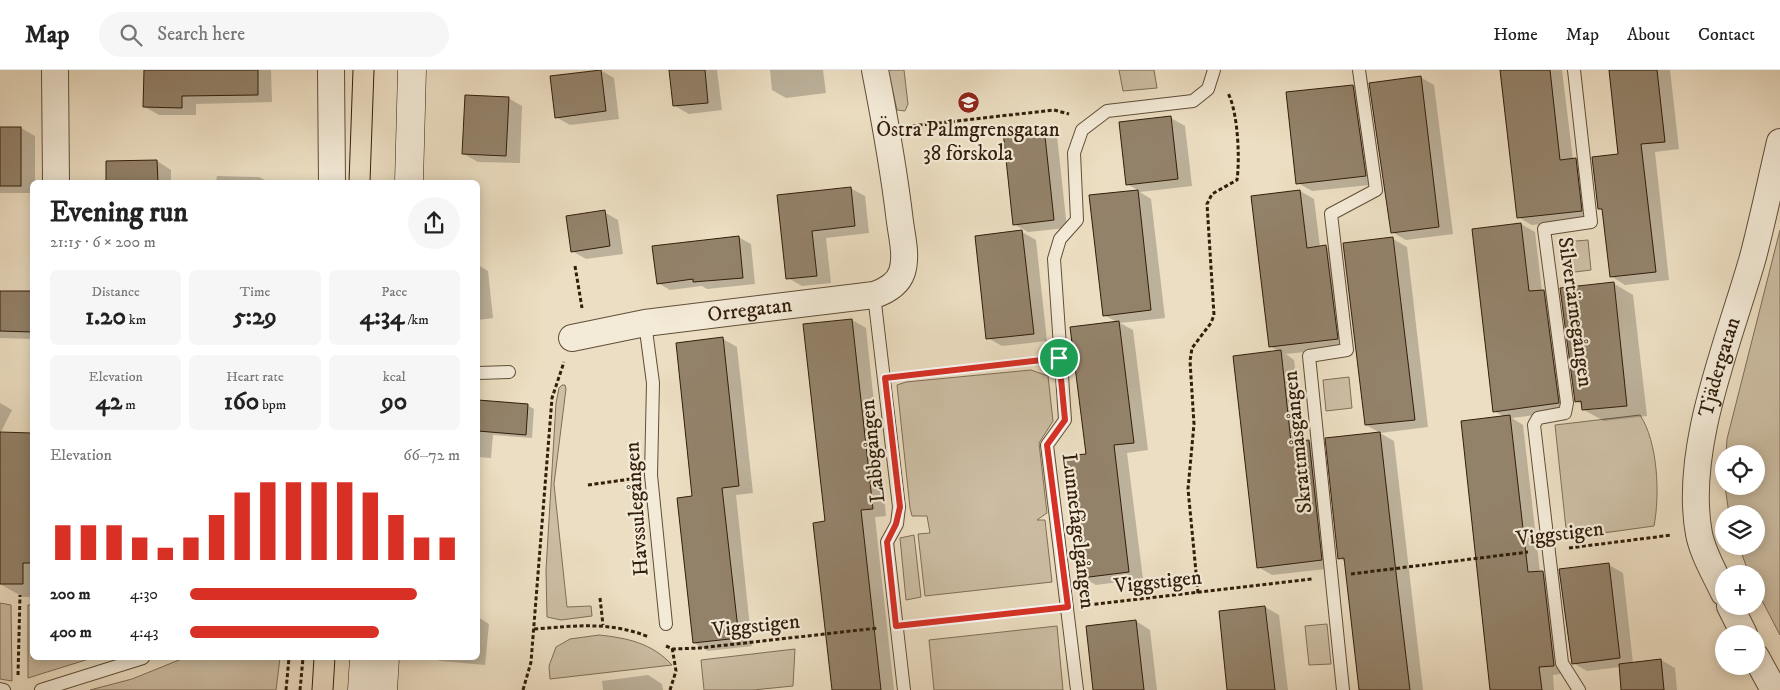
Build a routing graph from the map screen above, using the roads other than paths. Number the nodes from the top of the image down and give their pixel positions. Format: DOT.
graph roads {
  1 [pos="55,70"];
  2 [pos="331,70"];
  3 [pos="412,70"];
  4 [pos="875,70"];
  5 [pos="1214,70"];
  6 [pos="1359,70"];
  7 [pos="1574,70"];
  8 [pos="1780,142"];
  9 [pos="56,180"];
  10 [pos="332,180"];
  11 [pos="409,180"];
  12 [pos="874,295"];
  13 [pos="645,322"];
  14 [pos="572,338"];
  15 [pos="509,372"];
  16 [pos="480,373"];
  17 [pos="1715,572"];
  18 [pos="666,624"];
  19 [pos="137,660"];
  20 [pos="364,660"];
  21 [pos="385,660"];
  22 [pos="1765,674"];
  23 [pos="0,689"];
  24 [pos="4,690"];
  25 [pos="41,690"];
  26 [pos="362,690"];
  27 [pos="383,690"];
  28 [pos="904,690"];
  29 [pos="1077,690"];
  30 [pos="1343,690"];
  31 [pos="1579,690"];
  32 [pos="1774,690"];
  1 -- 9 [label="street"];
  2 -- 10 [label="street"];
  3 -- 11 [label="street"];
  4 -- 12 [label="street, Orregatan"];
  5 -- 29 [label="lane, Lunnefågelgången"];
  6 -- 30 [label="lane, Skrattmåsgången"];
  7 -- 31 [label="lane, Silvertärnegången"];
  8 -- 17 [label="street, Tjädergatan"];
  12 -- 13 [label="street, Orregatan"];
  12 -- 28 [label="lane, Labbgången"];
  13 -- 14 [label="street, Orregatan"];
  13 -- 18 [label="lane, Havssulegången"];
  15 -- 16 [label="lane"];
  19 -- 25 [label="lane"];
  20 -- 26 [label="street"];
  21 -- 27 [label="street"];
  22 -- 32 [label="street"];
  23 -- 24 [label="lane"];
}
